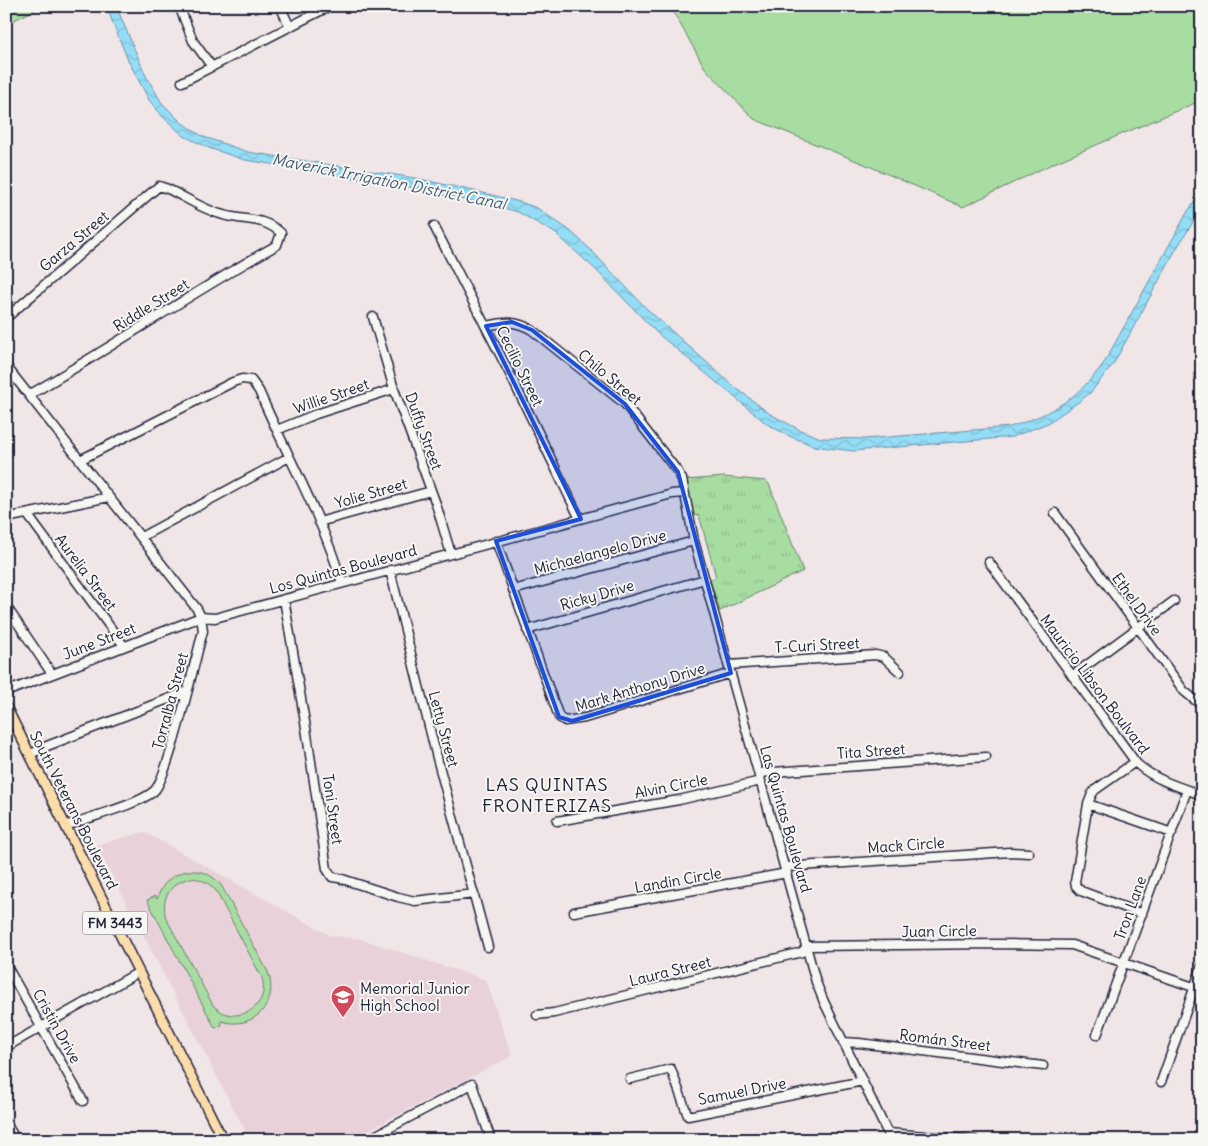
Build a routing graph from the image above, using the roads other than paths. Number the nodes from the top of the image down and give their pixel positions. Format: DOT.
graph roads {
  1 [pos="178,6"];
  2 [pos="280,6"];
  3 [pos="330,6"];
  4 [pos="290,27"];
  5 [pos="212,67"];
  6 [pos="182,82"];
  7 [pos="159,186"];
  8 [pos="434,226"];
  9 [pos="373,317"];
  10 [pos="6,318"];
  11 [pos="486,326"];
  12 [pos="6,366"];
  13 [pos="394,389"];
  14 [pos="29,395"];
  15 [pos="277,430"];
  16 [pos="289,458"];
  17 [pos="80,460"];
  18 [pos="431,491"];
  19 [pos="684,494"];
  20 [pos="109,497"];
  21 [pos="1055,513"];
  22 [pos="27,514"];
  23 [pos="6,518"];
  24 [pos="580,519"];
  25 [pos="319,522"];
  26 [pos="141,537"];
  27 [pos="496,541"];
  28 [pos="694,541"];
  29 [pos="451,554"];
  30 [pos="989,562"];
  31 [pos="390,570"];
  32 [pos="705,579"];
  33 [pos="342,583"];
  34 [pos="514,590"];
  35 [pos="284,599"];
  36 [pos="1174,601"];
  37 [pos="6,606"];
  38 [pos="201,617"];
  39 [pos="1138,627"];
  40 [pos="527,630"];
  41 [pos="124,646"];
  42 [pos="729,665"];
  43 [pos="900,672"];
  44 [pos="731,673"];
  45 [pos="52,674"];
  46 [pos="1072,676"];
  47 [pos="6,690"];
  48 [pos="186,692"];
  49 [pos="1202,706"];
  50 [pos="6,707"];
  51 [pos="31,754"];
  52 [pos="986,757"];
  53 [pos="1135,762"];
  54 [pos="760,777"];
  55 [pos="1187,790"];
  56 [pos="1202,795"];
  57 [pos="1088,804"];
  58 [pos="557,821"];
  59 [pos="66,826"];
  60 [pos="1172,833"];
  61 [pos="1029,853"];
  62 [pos="786,870"];
  63 [pos="474,894"];
  64 [pos="574,912"];
  65 [pos="1142,914"];
  66 [pos="807,946"];
  67 [pos="488,948"];
  68 [pos="6,964"];
  69 [pos="1124,964"];
  70 [pos="1202,966"];
  71 [pos="139,972"];
  72 [pos="1198,988"];
  73 [pos="537,1015"];
  74 [pos="41,1027"];
  75 [pos="1097,1035"];
  76 [pos="843,1042"];
  77 [pos="6,1047"];
  78 [pos="1043,1066"];
  79 [pos="630,1079"];
  80 [pos="863,1081"];
  81 [pos="1161,1082"];
  82 [pos="83,1101"];
  83 [pos="6,1123"];
  84 [pos="890,1136"];
  85 [pos="11,1137"];
  86 [pos="223,1140"];
  87 [pos="367,1140"];
  88 [pos="491,1140"];
  89 [pos="975,1140"];
  1 -- 5 [label="street"];
  2 -- 4 [label="street"];
  3 -- 4 [label="street"];
  4 -- 5 [label="street"];
  5 -- 6 [label="street"];
  7 -- 10 [label="street, Garza Street"];
  7 -- 14 [label="street, Riddle Street"];
  8 -- 11 [label="street, Cecilio Street"];
  9 -- 13 [label="street, Duffy Street"];
  11 -- 19 [label="street, Chilo Street"];
  11 -- 24 [label="street, Cecilio Street"];
  12 -- 14 [label="street"];
  13 -- 15 [label="street, Willie Street"];
  13 -- 18 [label="street, Duffy Street"];
  14 -- 17 [label="street"];
  15 -- 16 [label="street"];
  15 -- 17 [label="street"];
  16 -- 25 [label="street"];
  16 -- 26 [label="street"];
  17 -- 20 [label="street"];
  18 -- 25 [label="street, Yolie Street"];
  18 -- 29 [label="street, Duffy Street"];
  19 -- 24 [label="street, Los Quintas Boulevard"];
  19 -- 28 [label="street, Las Quintas Boulevard"];
  20 -- 22 [label="street"];
  20 -- 26 [label="street"];
  21 -- 39 [label="street, Ethel Drive"];
  22 -- 23 [label="street"];
  22 -- 41 [label="street, Aurelia Street"];
  24 -- 27 [label="street, Los Quintas Boulevard"];
  25 -- 33 [label="street"];
  26 -- 38 [label="street"];
  27 -- 29 [label="street, Los Quintas Boulevard"];
  27 -- 34 [label="street"];
  28 -- 32 [label="street, Las Quintas Boulevard"];
  28 -- 34 [label="street, Michaelangelo Drive"];
  29 -- 31 [label="street, Los Quintas Boulevard"];
  30 -- 46 [label="street, Mauricio Libson Boulvard"];
  31 -- 33 [label="street, Los Quintas Boulevard"];
  31 -- 63 [label="street, Letty Street"];
  32 -- 40 [label="street, Ricky Drive"];
  32 -- 42 [label="street, Las Quintas Boulevard"];
  33 -- 35 [label="street, Los Quintas Boulevard"];
  34 -- 40 [label="street"];
  35 -- 38 [label="street, Los Quintas Boulevard"];
  35 -- 63 [label="street, Toni Street"];
  36 -- 39 [label="street"];
  37 -- 45 [label="street"];
  38 -- 41 [label="street, June Street"];
  38 -- 48 [label="street, Torralba Street"];
  39 -- 46 [label="street"];
  39 -- 49 [label="street, Ethel Drive"];
  40 -- 44 [label="street, Mark Anthony Drive"];
  41 -- 45 [label="street, June Street"];
  42 -- 43 [label="street, T-Curi Street"];
  42 -- 44 [label="street, Las Quintas Boulevard"];
  44 -- 54 [label="street, Las Quintas Boulevard"];
  45 -- 47 [label="street, June Street"];
  46 -- 53 [label="street, Mauricio Libson Boulvard"];
  48 -- 51 [label="street"];
  48 -- 59 [label="street, Torralba Street"];
  50 -- 51 [label="main road, South Veterans Boulevard / FM 3443"];
  51 -- 59 [label="main road, South Veterans Boulevard / FM 3443"];
  52 -- 54 [label="street, Tita Street"];
  53 -- 55 [label="street, Mauricio Libson Boulvard"];
  53 -- 57 [label="street"];
  54 -- 58 [label="street, Alvin Circle"];
  54 -- 62 [label="street, Las Quintas Boulevard"];
  55 -- 56 [label="street, Mauricio Libson Boulvard"];
  55 -- 60 [label="street, Tron Lane"];
  57 -- 60 [label="street"];
  57 -- 65 [label="street"];
  59 -- 71 [label="main road, South Veterans Boulevard / FM 3443"];
  60 -- 65 [label="street, Tron Lane"];
  61 -- 62 [label="street, Mack Circle"];
  62 -- 64 [label="street, Landin Circle"];
  62 -- 66 [label="street, Las Quintas Boulevard"];
  63 -- 67 [label="street, Letty Street"];
  65 -- 69 [label="street, Tron Lane"];
  66 -- 69 [label="street, Juan Circle"];
  66 -- 73 [label="street, Laura Street"];
  66 -- 76 [label="street, Las Quintas Boulevard"];
  68 -- 74 [label="street, Cristin Drive"];
  69 -- 72 [label="street, Juan Circle"];
  69 -- 75 [label="street, Tron Lane"];
  70 -- 72 [label="street"];
  71 -- 74 [label="street"];
  71 -- 86 [label="main road, South Veterans Boulevard / FM 3443"];
  72 -- 81 [label="street"];
  74 -- 77 [label="street"];
  74 -- 82 [label="street, Cristin Drive"];
  76 -- 78 [label="street, Román Street"];
  76 -- 80 [label="street, Las Quintas Boulevard"];
  79 -- 80 [label="street, Samuel Drive"];
  80 -- 84 [label="street, Las Quintas Boulevard"];
  83 -- 85 [label="street"];
  84 -- 89 [label="street"];
  87 -- 88 [label="street"];
}
